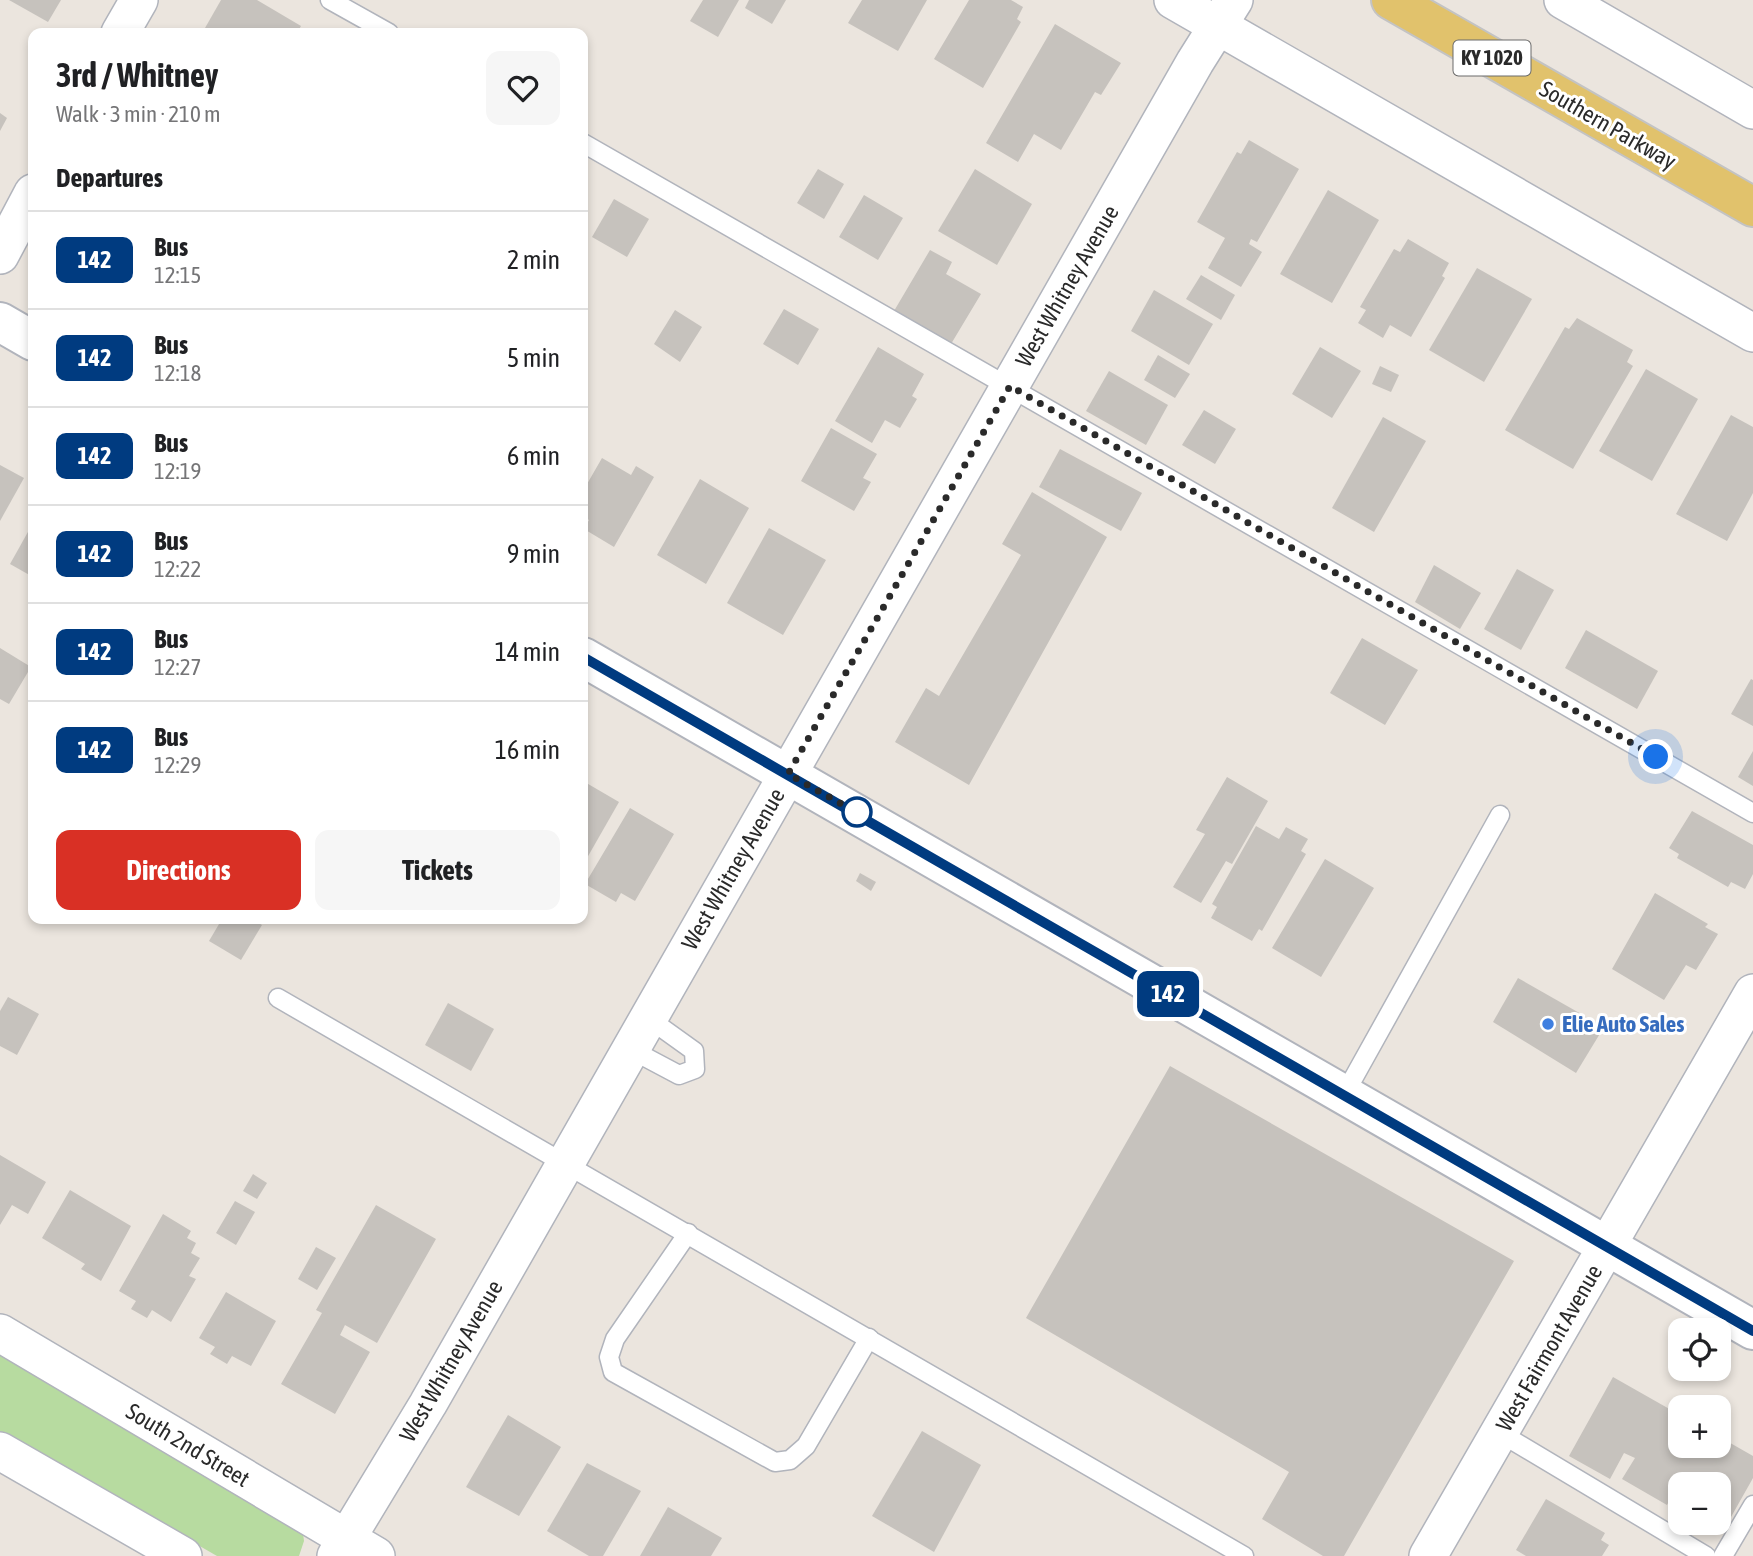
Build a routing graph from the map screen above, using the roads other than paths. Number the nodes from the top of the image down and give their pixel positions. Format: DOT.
graph roads {
  1 [pos="139,0"];
  2 [pos="330,0"];
  3 [pos="1173,0"];
  4 [pos="1391,0"];
  5 [pos="1563,0"];
  6 [pos="1227,14"];
  7 [pos="123,28"];
  8 [pos="380,28"];
  9 [pos="1753,110"];
  10 [pos="588,146"];
  11 [pos="28,202"];
  12 [pos="1753,207"];
  13 [pos="0,255"];
  14 [pos="0,322"];
  15 [pos="1753,333"];
  16 [pos="28,338"];
  17 [pos="1010,386"];
  18 [pos="588,660"];
  19 [pos="788,774"];
  20 [pos="1753,813"];
  21 [pos="1500,815"];
  22 [pos="1753,993"];
  23 [pos="278,998"];
  24 [pos="648,1018"];
  25 [pos="630,1049"];
  26 [pos="1344,1095"];
  27 [pos="566,1162"];
  28 [pos="688,1233"];
  29 [pos="1607,1247"];
  30 [pos="1753,1331"];
  31 [pos="0,1333"];
  32 [pos="869,1338"];
  33 [pos="1500,1433"];
  34 [pos="0,1451"];
  35 [pos="1753,1505"];
  36 [pos="353,1550"];
  37 [pos="183,1556"];
  38 [pos="1244,1556"];
  39 [pos="1428,1556"];
  40 [pos="1706,1556"];
  41 [pos="1723,1556"];
  1 -- 7 [label="street"];
  2 -- 8 [label="lane"];
  3 -- 6 [label="street"];
  4 -- 12 [label="main road, Southern Parkway / KY 1020"];
  5 -- 9 [label="street"];
  6 -- 15 [label="street"];
  6 -- 17 [label="street, West Whitney Avenue"];
  10 -- 17 [label="lane"];
  11 -- 13 [label="street"];
  14 -- 16 [label="main road"];
  17 -- 19 [label="street, West Whitney Avenue"];
  17 -- 20 [label="lane"];
  18 -- 19 [label="main road"];
  19 -- 24 [label="street, West Whitney Avenue"];
  19 -- 26 [label="main road"];
  21 -- 26 [label="lane"];
  22 -- 29 [label="street, West Fairmont Avenue"];
  23 -- 27 [label="lane"];
  24 -- 25 [label="street, West Whitney Avenue"];
  24 -- 25 [label="lane"];
  25 -- 27 [label="street, West Whitney Avenue"];
  26 -- 29 [label="main road"];
  27 -- 28 [label="lane"];
  27 -- 36 [label="street, West Whitney Avenue"];
  28 -- 32 [label="lane"];
  28 -- 32 [label="lane"];
  29 -- 30 [label="main road"];
  29 -- 33 [label="street, West Fairmont Avenue"];
  31 -- 36 [label="street, South 2nd Street"];
  32 -- 38 [label="lane"];
  33 -- 39 [label="street, West Fairmont Avenue"];
  33 -- 40 [label="lane"];
  34 -- 37 [label="street"];
  35 -- 41 [label="lane"];
}
